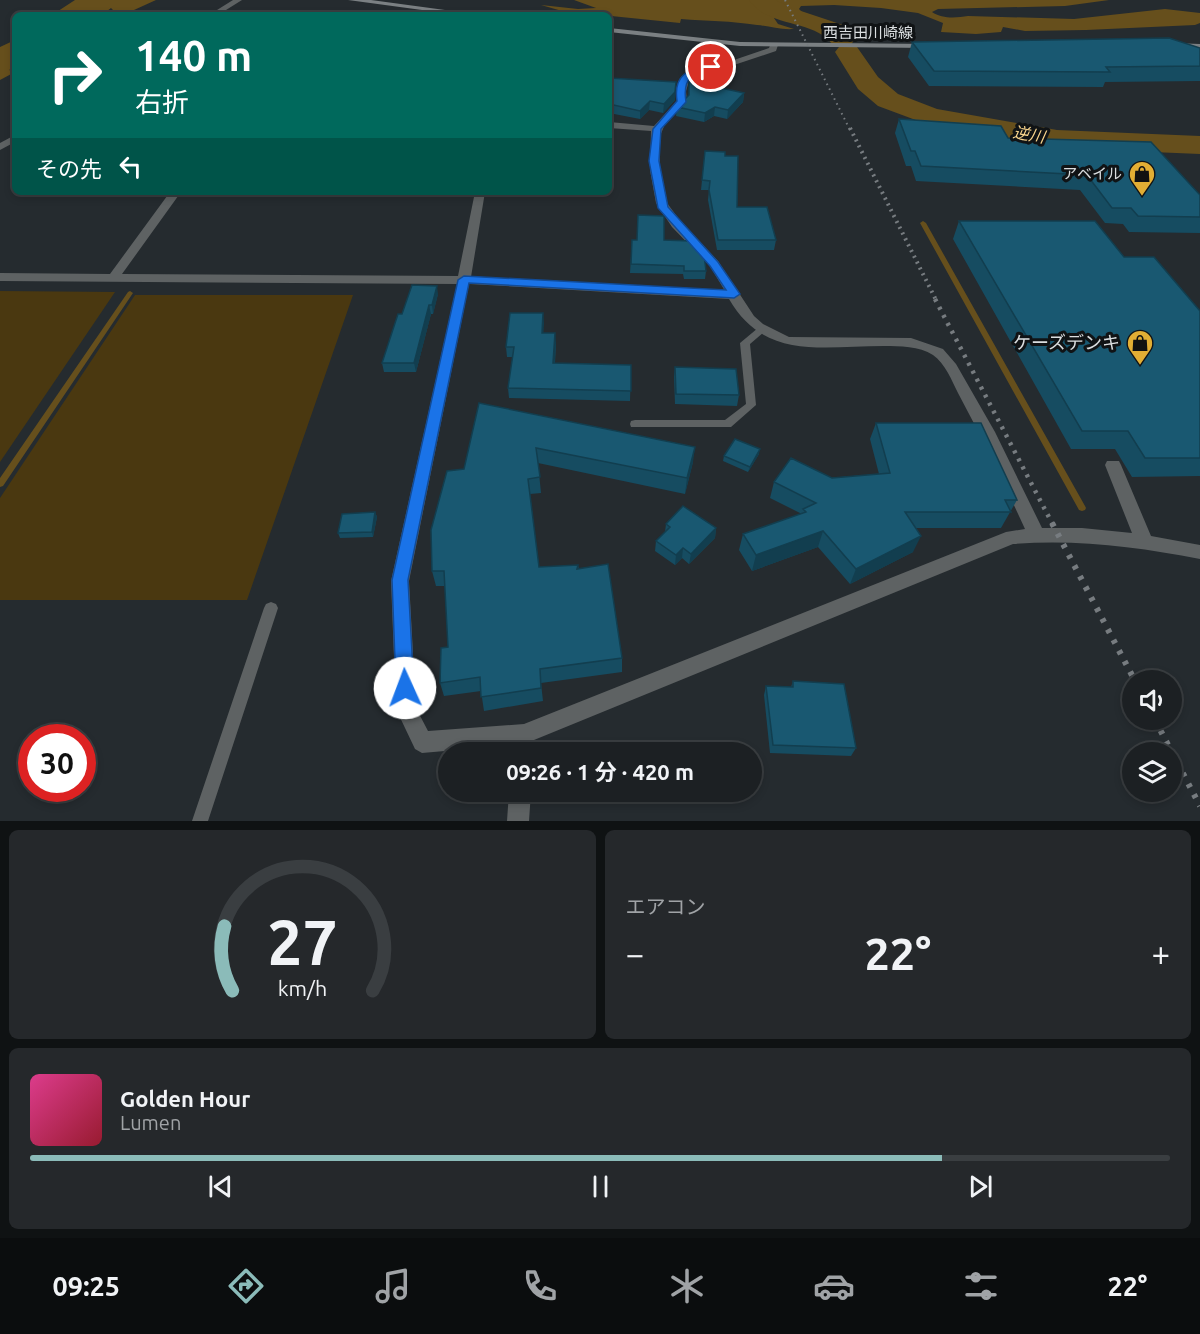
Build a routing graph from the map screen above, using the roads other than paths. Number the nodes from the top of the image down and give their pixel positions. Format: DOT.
graph roads {
  1 [pos="238,0"];
  2 [pos="352,0"];
  3 [pos="218,12"];
  4 [pos="453,12"];
  5 [pos="612,30"];
  6 [pos="1159,44"];
  7 [pos="774,45"];
  8 [pos="939,46"];
  9 [pos="1200,46"];
  10 [pos="612,125"];
  11 [pos="657,129"];
  12 [pos="174,195"];
  13 [pos="479,195"];
  14 [pos="0,277"];
  15 [pos="114,277"];
  16 [pos="464,280"];
  17 [pos="734,294"];
  18 [pos="761,330"];
  19 [pos="635,424"];
  20 [pos="1113,465"];
  21 [pos="1037,535"];
  22 [pos="1144,541"];
  23 [pos="1200,552"];
  24 [pos="271,608"];
  25 [pos="438,742"];
  26 [pos="526,742"];
  27 [pos="519,802"];
  28 [pos="200,821"];
  29 [pos="518,821"];
  1 -- 3 [label="street"];
  2 -- 4 [label="main road"];
  5 -- 7 [label="main road, 西吉田川崎線"];
  6 -- 9 [label="main road"];
  7 -- 8 [label="main road, 西吉田川崎線"];
  7 -- 11 [label="street"];
  10 -- 11 [label="street"];
  11 -- 17 [label="street"];
  12 -- 15 [label="street"];
  13 -- 16 [label="street"];
  14 -- 15 [label="street"];
  15 -- 16 [label="street"];
  16 -- 17 [label="street"];
  16 -- 25 [label="street"];
  17 -- 18 [label="street"];
  18 -- 19 [label="lane"];
  18 -- 21 [label="street"];
  20 -- 22 [label="street"];
  21 -- 22 [label="street"];
  21 -- 26 [label="street"];
  22 -- 23 [label="street"];
  24 -- 28 [label="lane"];
  27 -- 29 [label="street"];
}
